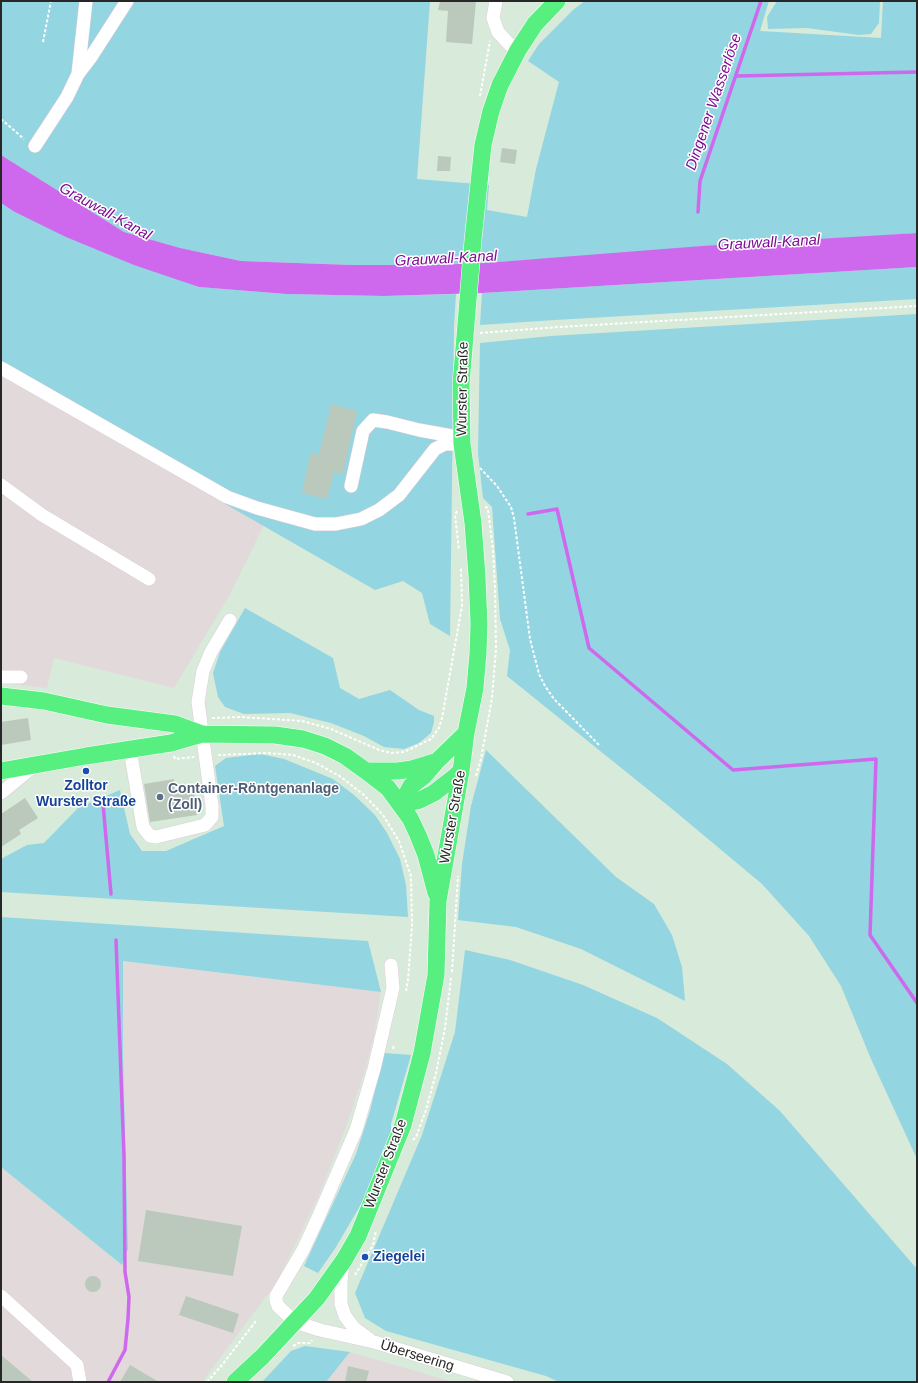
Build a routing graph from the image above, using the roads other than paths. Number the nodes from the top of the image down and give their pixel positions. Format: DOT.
graph roads {
  1 [pos="86,1"];
  2 [pos="126,1"];
  3 [pos="496,1"];
  4 [pos="557,1"];
  5 [pos="518,50"];
  6 [pos="78,74"];
  7 [pos="35,146"];
  8 [pos="1,368"];
  9 [pos="462,440"];
  10 [pos="1,485"];
  11 [pos="351,486"];
  12 [pos="149,579"];
  13 [pos="230,620"];
  14 [pos="1,677"];
  15 [pos="21,677"];
  16 [pos="1,696"];
  17 [pos="201,726"];
  18 [pos="466,733"];
  19 [pos="130,749"];
  20 [pos="436,762"];
  21 [pos="37,764"];
  22 [pos="1,771"];
  23 [pos="366,771"];
  24 [pos="461,771"];
  25 [pos="1,793"];
  26 [pos="401,805"];
  27 [pos="438,901"];
  28 [pos="391,965"];
  29 [pos="344,1260"];
  30 [pos="1,1296"];
  31 [pos="294,1322"];
  32 [pos="374,1342"];
  33 [pos="80,1382"];
  34 [pos="235,1382"];
  35 [pos="507,1382"];
  1 -- 6 [label="street"];
  2 -- 6 [label="street"];
  3 -- 5 [label="street"];
  4 -- 5 [label="main road, Wurster Straße"];
  5 -- 9 [label="main road, Wurster Straße"];
  6 -- 7 [label="street"];
  8 -- 9 [label="street"];
  9 -- 11 [label="street"];
  9 -- 18 [label="main road, Wurster Straße"];
  10 -- 12 [label="street"];
  13 -- 17 [label="street"];
  14 -- 15 [label="street"];
  16 -- 17 [label="main road"];
  17 -- 19 [label="main road"];
  17 -- 19 [label="street"];
  17 -- 23 [label="main road"];
  18 -- 20 [label="main road, Wurster Straße"];
  18 -- 24 [label="main road, Wurster Straße"];
  19 -- 21 [label="main road"];
  20 -- 23 [label="main road, Wurster Straße"];
  20 -- 26 [label="main road, Wurster Straße"];
  21 -- 22 [label="main road"];
  21 -- 25 [label="street"];
  23 -- 26 [label="main road"];
  24 -- 26 [label="main road"];
  24 -- 27 [label="main road, Wurster Straße"];
  26 -- 27 [label="main road, Wurster Straße"];
  27 -- 29 [label="main road, Wurster Straße"];
  28 -- 31 [label="street"];
  29 -- 31 [label="main road, Wurster Straße"];
  29 -- 32 [label="street, Überseering"];
  30 -- 33 [label="street"];
  31 -- 32 [label="street, Überseering"];
  31 -- 34 [label="main road, Wurster Straße"];
  32 -- 35 [label="street, Überseering"];
}
